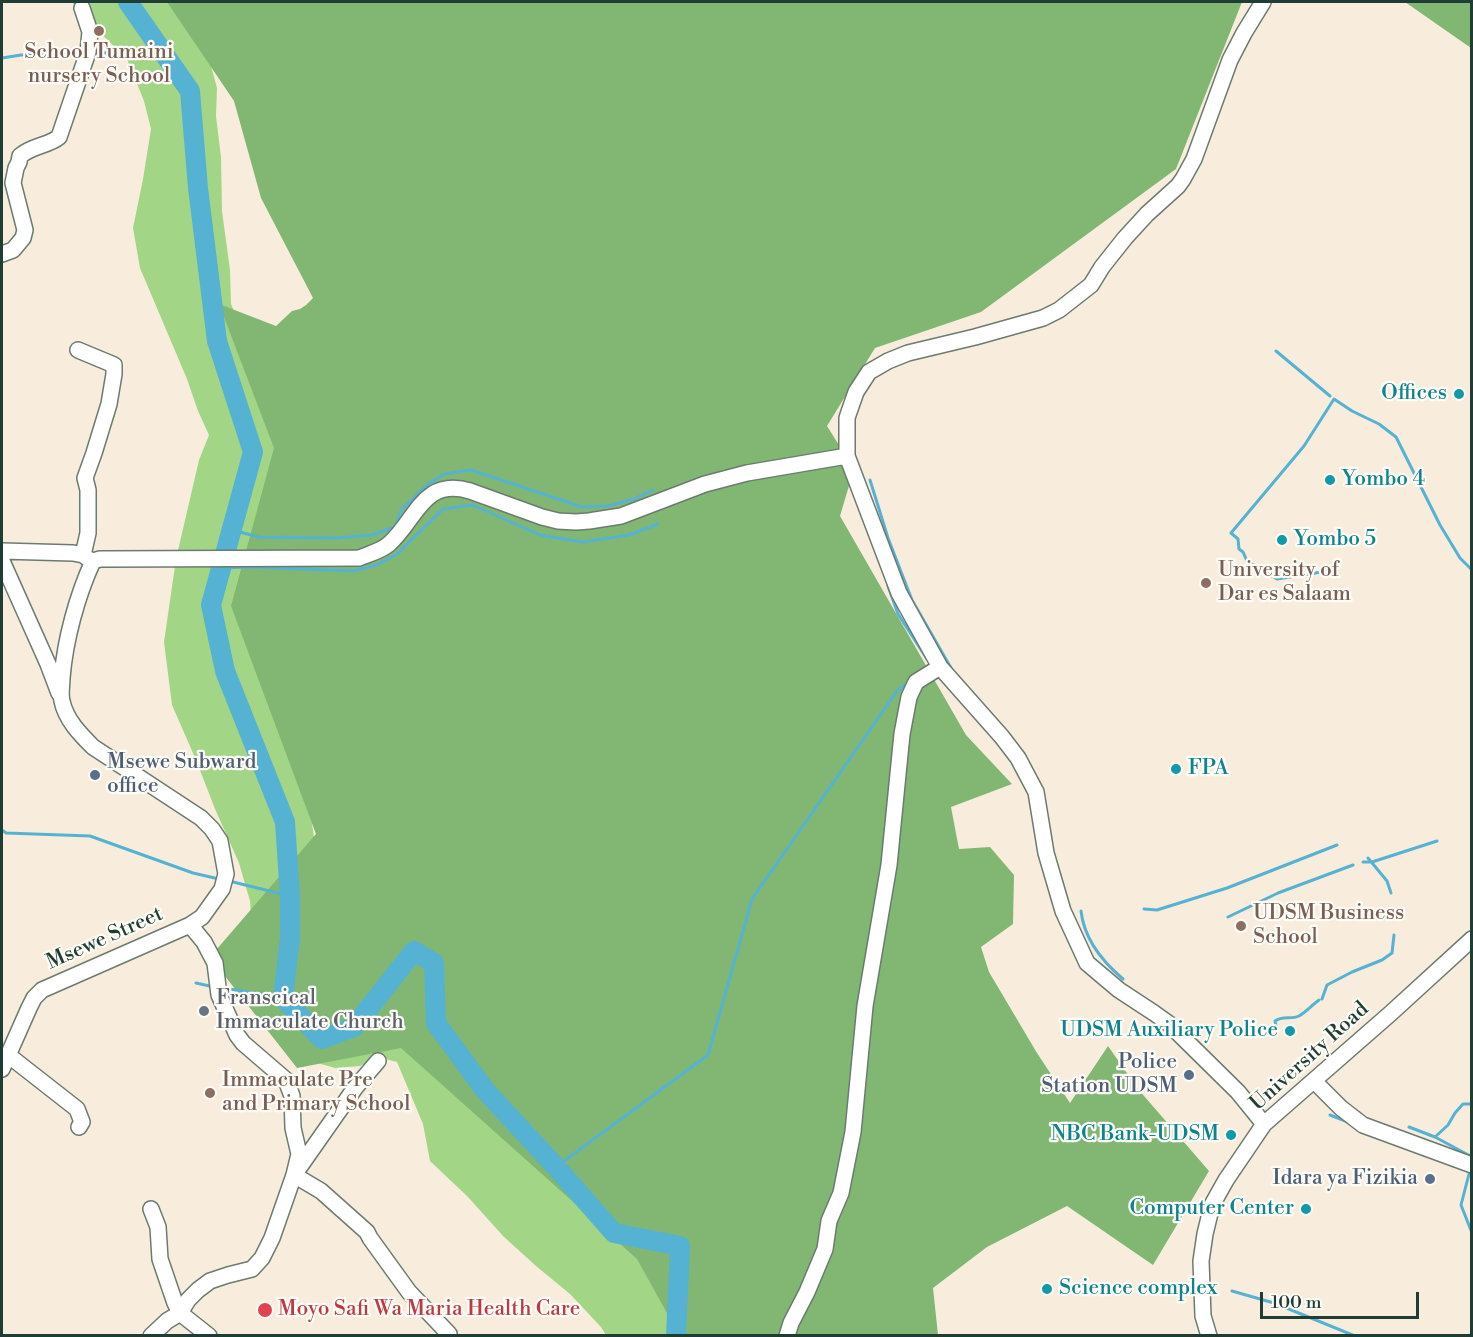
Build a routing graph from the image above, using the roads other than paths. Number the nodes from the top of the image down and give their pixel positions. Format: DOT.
graph roads {
  1 [pos="1263,2"];
  2 [pos="82,9"];
  3 [pos="19,162"];
  4 [pos="2,167"];
  5 [pos="2,254"];
  6 [pos="78,350"];
  7 [pos="847,456"];
  8 [pos="2,551"];
  9 [pos="88,558"];
  10 [pos="2,561"];
  11 [pos="940,667"];
  12 [pos="61,699"];
  13 [pos="190,925"];
  14 [pos="1472,939"];
  15 [pos="8,1054"];
  16 [pos="378,1061"];
  17 [pos="2,1069"];
  18 [pos="1314,1081"];
  19 [pos="1264,1124"];
  20 [pos="79,1127"];
  21 [pos="1472,1165"];
  22 [pos="294,1175"];
  23 [pos="151,1209"];
  24 [pos="180,1313"];
  25 [pos="151,1335"];
  26 [pos="209,1335"];
  27 [pos="449,1335"];
  28 [pos="787,1335"];
  29 [pos="1209,1335"];
  1 -- 7 [label="street"];
  2 -- 3 [label="street"];
  3 -- 4 [label="street"];
  3 -- 5 [label="street"];
  6 -- 9 [label="street"];
  7 -- 9 [label="street"];
  7 -- 11 [label="street"];
  8 -- 9 [label="street"];
  9 -- 12 [label="street"];
  10 -- 12 [label="street"];
  11 -- 19 [label="street"];
  11 -- 28 [label="street"];
  12 -- 13 [label="street, Msewe Street"];
  13 -- 15 [label="street, Msewe Street"];
  13 -- 22 [label="street"];
  14 -- 18 [label="street, University Road"];
  15 -- 17 [label="street, Msewe Street"];
  15 -- 20 [label="street"];
  16 -- 22 [label="street"];
  18 -- 19 [label="street, University Road"];
  18 -- 21 [label="street"];
  19 -- 29 [label="street, University Road"];
  22 -- 24 [label="street"];
  22 -- 27 [label="street"];
  23 -- 24 [label="street"];
  24 -- 25 [label="street"];
  24 -- 26 [label="street"];
}
